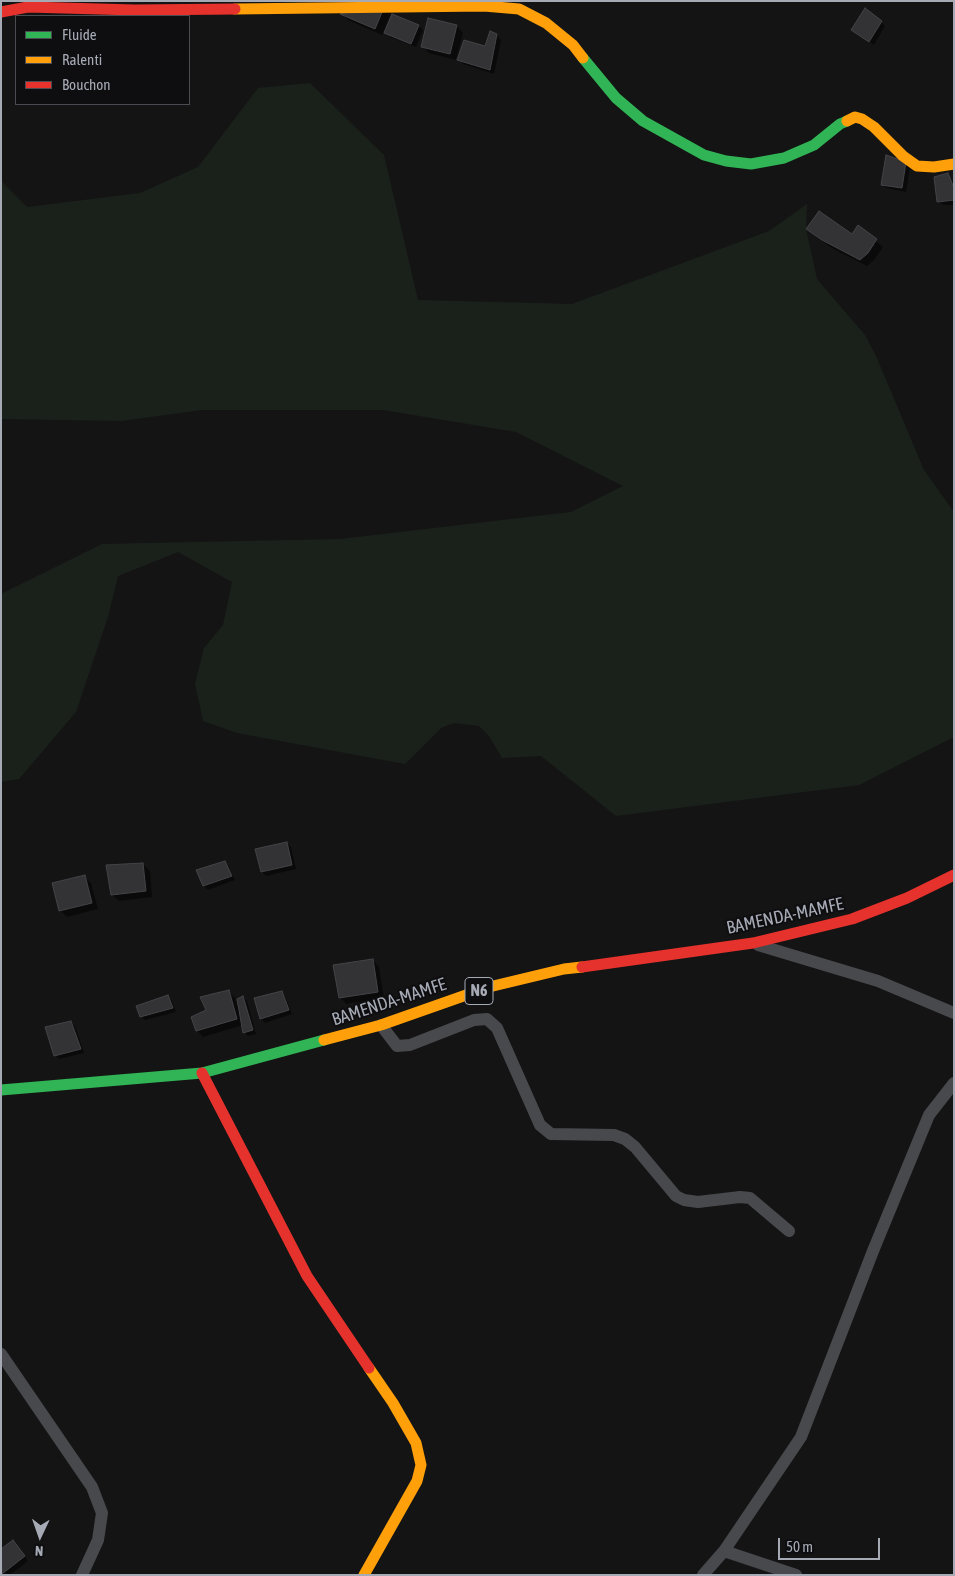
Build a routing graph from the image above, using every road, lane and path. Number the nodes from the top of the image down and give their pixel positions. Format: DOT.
graph roads {
  1 [pos="1,12"];
  2 [pos="954,164"];
  3 [pos="954,874"];
  4 [pos="754,943"];
  5 [pos="954,1013"];
  6 [pos="381,1025"];
  7 [pos="202,1073"];
  8 [pos="954,1083"];
  9 [pos="1,1090"];
  10 [pos="789,1231"];
  11 [pos="1,1354"];
  12 [pos="724,1551"];
  13 [pos="82,1575"];
  14 [pos="364,1575"];
  15 [pos="703,1575"];
  16 [pos="796,1575"];
  1 -- 2 [label="main road"];
  3 -- 4 [label="main road, BAMENDA-MAMFE / N6"];
  4 -- 5 [label="street"];
  4 -- 6 [label="main road, BAMENDA-MAMFE / N6"];
  6 -- 7 [label="main road, BAMENDA-MAMFE / N6"];
  6 -- 10 [label="street"];
  7 -- 9 [label="main road, BAMENDA-MAMFE / N6"];
  7 -- 14 [label="main road"];
  8 -- 12 [label="street"];
  11 -- 13 [label="street"];
  12 -- 15 [label="street"];
  12 -- 16 [label="street"];
}
